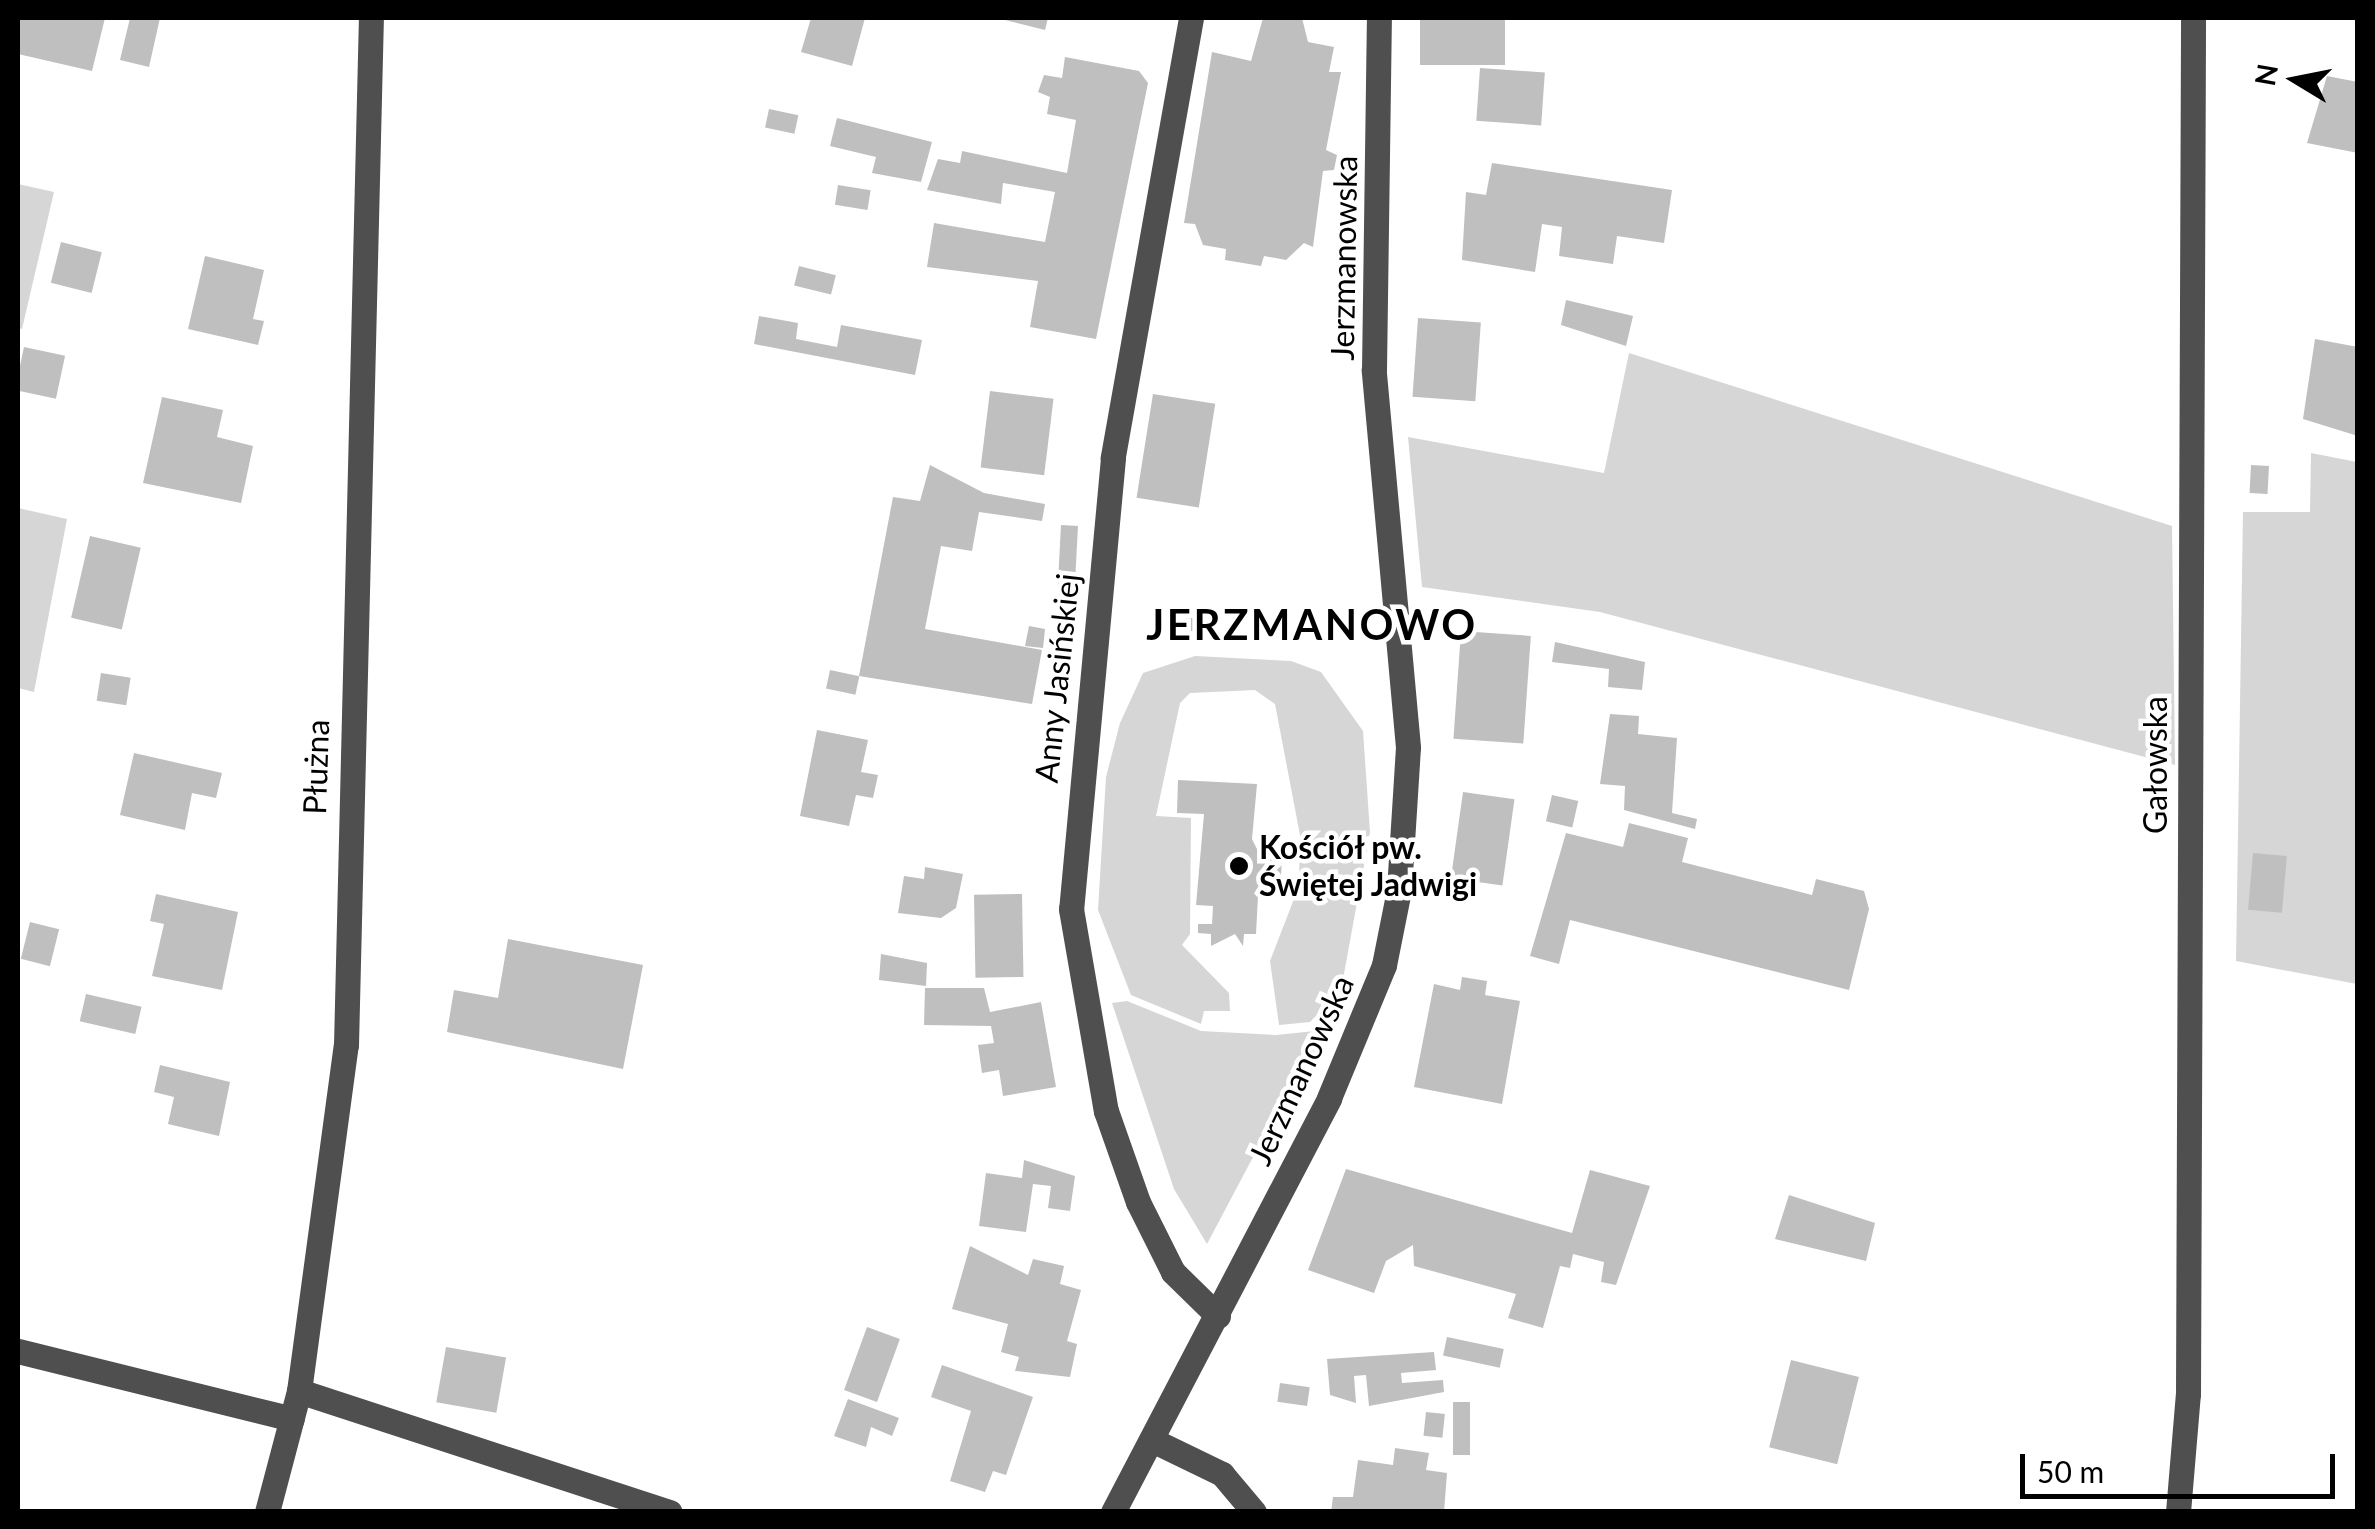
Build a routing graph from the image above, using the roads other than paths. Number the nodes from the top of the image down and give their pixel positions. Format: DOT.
graph roads {
  1 [pos="372,18"];
  2 [pos="1192,18"];
  3 [pos="1378,18"];
  4 [pos="2194,18"];
  5 [pos="1218,1316"];
  6 [pos="18,1352"];
  7 [pos="298,1391"];
  8 [pos="292,1420"];
  9 [pos="1152,1440"];
  10 [pos="266,1512"];
  11 [pos="670,1512"];
  12 [pos="1113,1512"];
  13 [pos="1254,1512"];
  14 [pos="2178,1512"];
  1 -- 7 [label="street, Płużna"];
  2 -- 5 [label="street, Anny Jasińskiej"];
  3 -- 5 [label="street, Jerzmanowska"];
  4 -- 14 [label="street, Gałowska"];
  5 -- 9 [label="street, Jerzmanowska"];
  6 -- 8 [label="street"];
  7 -- 8 [label="street, Płużna"];
  7 -- 11 [label="street"];
  8 -- 10 [label="street, Płużna"];
  9 -- 12 [label="street, Jerzmanowska"];
  9 -- 13 [label="street"];
}
